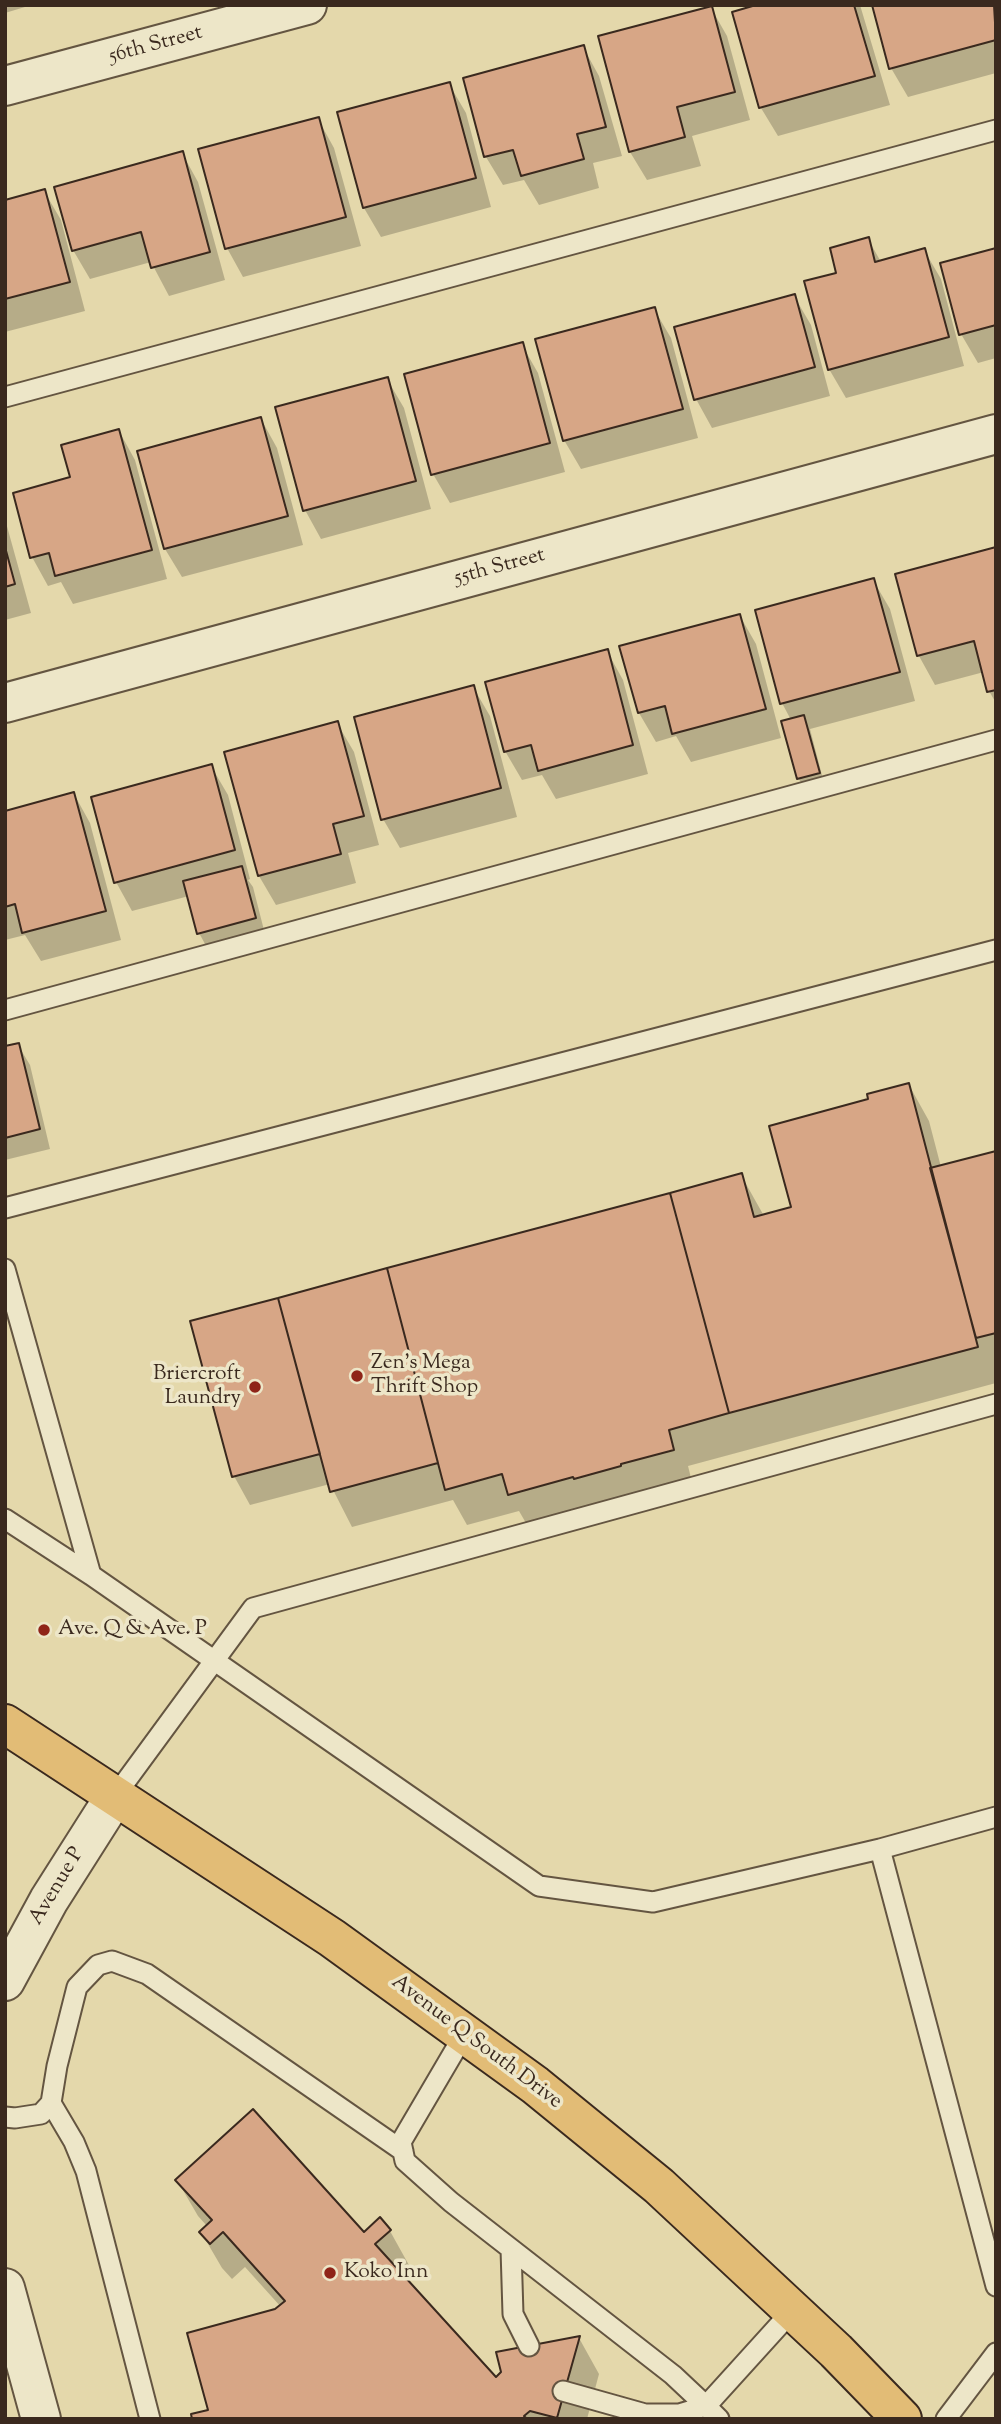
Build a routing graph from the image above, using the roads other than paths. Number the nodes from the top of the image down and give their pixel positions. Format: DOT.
graph roads {
  1 [pos="307,5"];
  2 [pos="5,86"];
  3 [pos="996,130"];
  4 [pos="5,397"];
  5 [pos="996,433"];
  6 [pos="5,703"];
  7 [pos="996,740"];
  8 [pos="996,950"];
  9 [pos="5,1010"];
  10 [pos="5,1208"];
  11 [pos="5,1269"];
  12 [pos="996,1404"];
  13 [pos="5,1519"];
  14 [pos="91,1575"];
  15 [pos="215,1660"];
  16 [pos="5,1724"];
  17 [pos="115,1796"];
  18 [pos="996,1817"];
  19 [pos="880,1849"];
  20 [pos="5,1981"];
  21 [pos="465,2033"];
  22 [pos="51,2103"];
  23 [pos="5,2117"];
  24 [pos="403,2151"];
  25 [pos="511,2249"];
  26 [pos="996,2286"];
  27 [pos="5,2288"];
  28 [pos="793,2310"];
  29 [pos="529,2346"];
  30 [pos="996,2354"];
  31 [pos="563,2391"];
  32 [pos="618,2412"];
  33 [pos="712,2412"];
  34 [pos="41,2419"];
  35 [pos="150,2419"];
  36 [pos="902,2419"];
  37 [pos="946,2419"];
  1 -- 2 [label="street, 56th Street"];
  3 -- 4 [label="lane"];
  5 -- 6 [label="street, 55th Street"];
  7 -- 9 [label="lane"];
  8 -- 10 [label="lane"];
  11 -- 14 [label="lane"];
  12 -- 15 [label="lane"];
  13 -- 14 [label="lane"];
  14 -- 15 [label="lane"];
  15 -- 17 [label="lane"];
  15 -- 19 [label="lane"];
  16 -- 17 [label="highway, Avenue Q South Drive"];
  17 -- 20 [label="street, Avenue P"];
  17 -- 21 [label="highway, Avenue Q South Drive"];
  18 -- 19 [label="lane"];
  19 -- 26 [label="lane"];
  21 -- 24 [label="lane"];
  21 -- 28 [label="highway, Avenue Q South Drive"];
  22 -- 23 [label="lane"];
  22 -- 24 [label="lane"];
  22 -- 35 [label="lane"];
  24 -- 25 [label="lane"];
  25 -- 29 [label="lane"];
  25 -- 33 [label="lane"];
  27 -- 34 [label="street"];
  28 -- 33 [label="lane"];
  28 -- 36 [label="highway, Avenue Q South Drive"];
  30 -- 37 [label="lane"];
  31 -- 32 [label="lane"];
  32 -- 33 [label="lane"];
}
